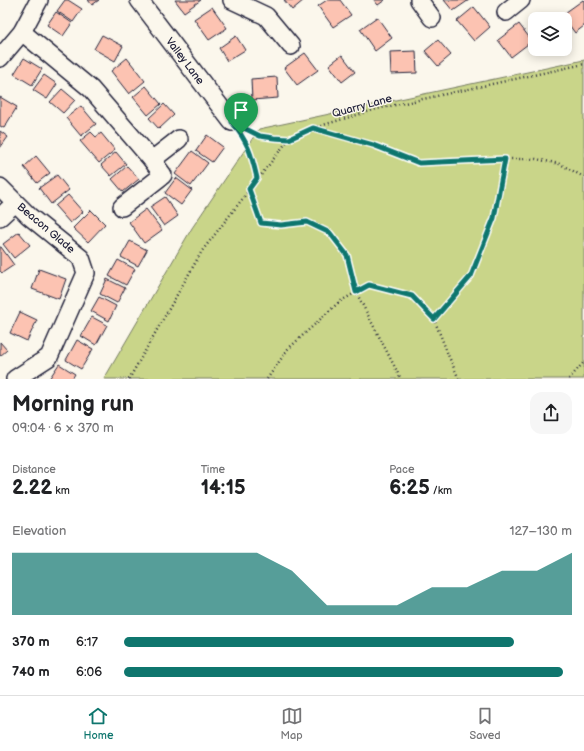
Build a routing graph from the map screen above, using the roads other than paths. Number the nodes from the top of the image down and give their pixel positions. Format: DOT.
graph roads {
  1 [pos="139,0"];
  2 [pos="232,0"];
  3 [pos="419,0"];
  4 [pos="521,0"];
  5 [pos="37,1"];
  6 [pos="506,12"];
  7 [pos="432,18"];
  8 [pos="22,32"];
  9 [pos="291,46"];
  10 [pos="0,58"];
  11 [pos="232,122"];
  12 [pos="179,139"];
  13 [pos="152,160"];
  14 [pos="0,187"];
  15 [pos="15,203"];
  16 [pos="122,207"];
  17 [pos="0,217"];
  18 [pos="15,379"];
  1 -- 11 [label="street, Valley Lane"];
  2 -- 9 [label="street"];
  3 -- 7 [label="street"];
  4 -- 6 [label="street"];
  5 -- 8 [label="street"];
  8 -- 10 [label="street"];
  8 -- 13 [label="street"];
  12 -- 13 [label="street"];
  13 -- 16 [label="street"];
  14 -- 15 [label="street, Beacon Glade"];
  15 -- 17 [label="street"];
  15 -- 18 [label="street, Beacon Glade"];
}
